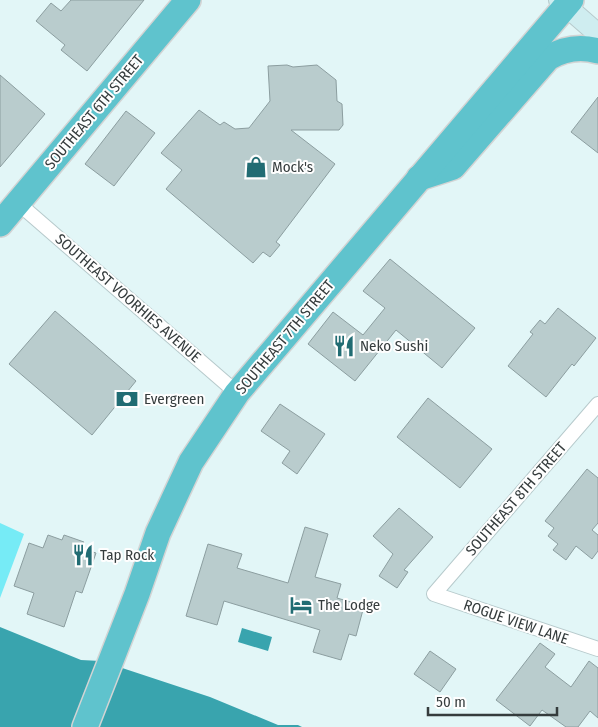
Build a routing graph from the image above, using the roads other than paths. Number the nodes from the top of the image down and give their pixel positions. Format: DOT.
graph roads {
  1 [pos="188,0"];
  2 [pos="565,2"];
  3 [pos="598,34"];
  4 [pos="598,51"];
  5 [pos="419,178"];
  6 [pos="18,203"];
  7 [pos="0,224"];
  8 [pos="237,393"];
  9 [pos="598,404"];
  10 [pos="434,594"];
  11 [pos="598,649"];
  12 [pos="85,727"];
  1 -- 6 [label="highway, SOUTHEAST 6TH STREET"];
  2 -- 3 [label="street"];
  2 -- 5 [label="highway, SOUTHEAST 7TH STREET"];
  4 -- 5 [label="highway"];
  5 -- 8 [label="highway, SOUTHEAST 7TH STREET"];
  6 -- 7 [label="highway, SOUTHEAST 6TH STREET"];
  6 -- 8 [label="street, SOUTHEAST VOORHIES AVENUE"];
  8 -- 12 [label="highway, SOUTHEAST 7TH STREET"];
  9 -- 10 [label="street, SOUTHEAST 8TH STREET"];
  10 -- 11 [label="street, ROGUE VIEW LANE"];
}
